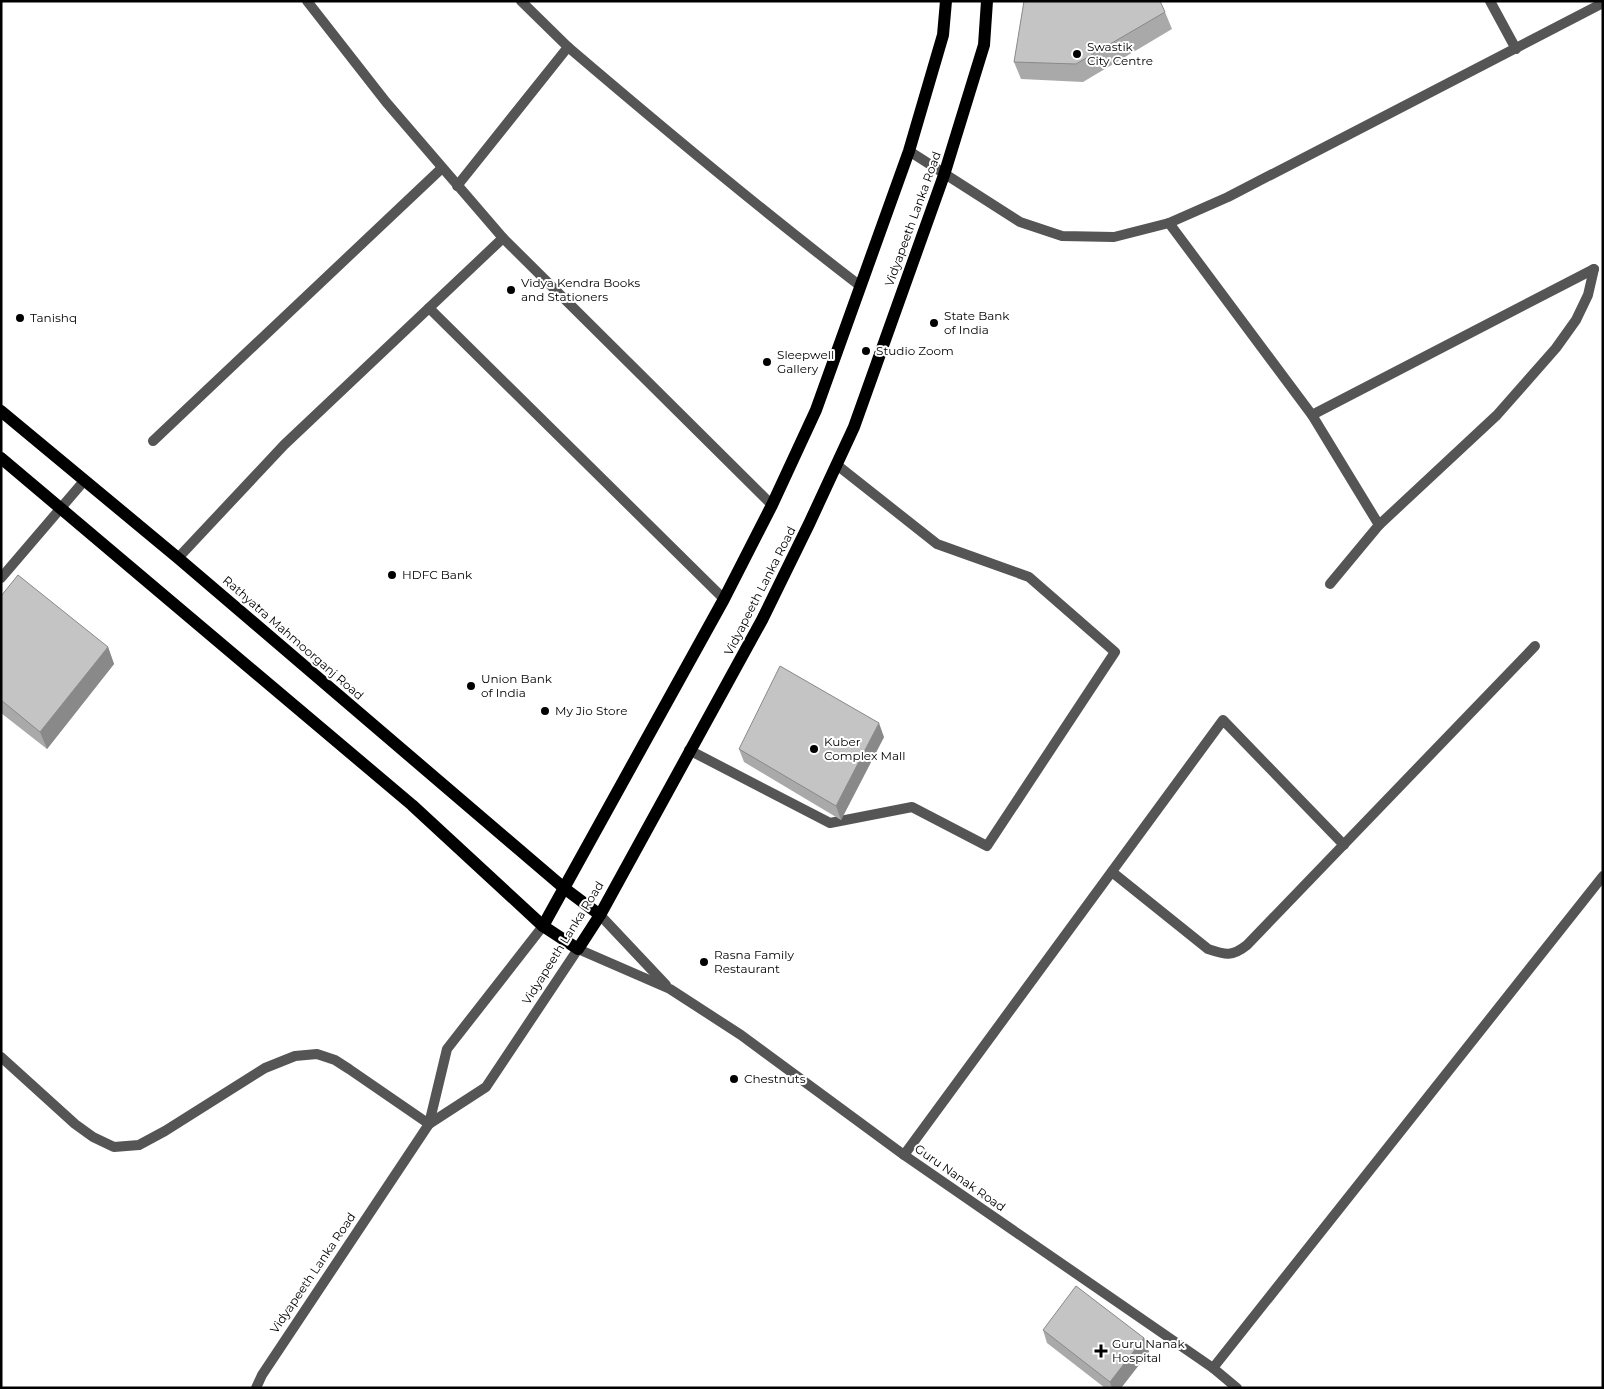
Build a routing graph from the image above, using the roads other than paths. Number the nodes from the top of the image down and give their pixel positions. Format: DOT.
graph roads {
  1 [pos="307,1"];
  2 [pos="521,1"];
  3 [pos="946,1"];
  4 [pos="987,1"];
  5 [pos="1490,1"];
  6 [pos="1603,3"];
  7 [pos="568,47"];
  8 [pos="1516,49"];
  9 [pos="909,151"];
  10 [pos="442,168"];
  11 [pos="944,175"];
  12 [pos="457,186"];
  13 [pos="1169,223"];
  14 [pos="503,238"];
  15 [pos="859,285"];
  16 [pos="429,308"];
  17 [pos="1,411"];
  18 [pos="1312,415"];
  19 [pos="153,440"];
  20 [pos="1,458"];
  21 [pos="837,465"];
  22 [pos="84,481"];
  23 [pos="772,505"];
  24 [pos="60,509"];
  25 [pos="1379,525"];
  26 [pos="178,558"];
  27 [pos="1,578"];
  28 [pos="1330,584"];
  29 [pos="724,599"];
  30 [pos="1535,646"];
  31 [pos="689,750"];
  32 [pos="1344,845"];
  33 [pos="1112,872"];
  34 [pos="1603,876"];
  35 [pos="564,888"];
  36 [pos="600,915"];
  37 [pos="543,926"];
  38 [pos="578,949"];
  39 [pos="670,989"];
  40 [pos="1,1058"];
  41 [pos="429,1124"];
  42 [pos="904,1155"];
  43 [pos="1213,1368"];
  44 [pos="256,1388"];
  45 [pos="1237,1388"];
  1 -- 10 [label="street"];
  2 -- 7 [label="street"];
  3 -- 9 [label="main road, Vidyapeeth Lanka Road"];
  4 -- 11 [label="main road, Vidyapeeth Lanka Road"];
  5 -- 8 [label="street"];
  6 -- 8 [label="street"];
  7 -- 12 [label="street"];
  7 -- 15 [label="street"];
  8 -- 13 [label="street"];
  9 -- 11 [label="street"];
  9 -- 15 [label="main road, Vidyapeeth Lanka Road"];
  10 -- 12 [label="street"];
  10 -- 19 [label="street"];
  11 -- 13 [label="street"];
  11 -- 21 [label="main road, Vidyapeeth Lanka Road"];
  12 -- 14 [label="street"];
  13 -- 18 [label="street"];
  14 -- 16 [label="street"];
  14 -- 23 [label="street"];
  15 -- 23 [label="main road, Vidyapeeth Lanka Road"];
  16 -- 26 [label="street"];
  16 -- 29 [label="street"];
  17 -- 22 [label="main road, Rathyatra Mahmoorganj Road"];
  18 -- 25 [label="street"];
  18 -- 25 [label="street"];
  20 -- 24 [label="main road"];
  21 -- 31 [label="main road, Vidyapeeth Lanka Road"];
  21 -- 31 [label="street"];
  22 -- 24 [label="street"];
  22 -- 26 [label="main road, Rathyatra Mahmoorganj Road"];
  23 -- 29 [label="main road, Vidyapeeth Lanka Road"];
  24 -- 27 [label="street"];
  24 -- 37 [label="main road"];
  25 -- 28 [label="street"];
  26 -- 35 [label="main road, Rathyatra Mahmoorganj Road"];
  29 -- 35 [label="main road, Vidyapeeth Lanka Road"];
  30 -- 32 [label="street"];
  31 -- 36 [label="main road, Vidyapeeth Lanka Road"];
  32 -- 33 [label="street"];
  32 -- 33 [label="street"];
  33 -- 42 [label="street"];
  34 -- 43 [label="street"];
  35 -- 36 [label="main road, Guru Nanak Road"];
  35 -- 37 [label="main road, Vidyapeeth Lanka Road"];
  36 -- 38 [label="main road, Vidyapeeth Lanka Road"];
  36 -- 39 [label="street, Guru Nanak Road"];
  37 -- 38 [label="main road, Guru Nanak Road"];
  37 -- 41 [label="street, Vidyapeeth Lanka Road"];
  38 -- 39 [label="street, Guru Nanak Road"];
  38 -- 41 [label="street, Vidyapeeth Lanka Road"];
  39 -- 42 [label="street, Guru Nanak Road"];
  40 -- 41 [label="street"];
  41 -- 44 [label="street, Vidyapeeth Lanka Road"];
  42 -- 43 [label="street, Guru Nanak Road"];
  43 -- 45 [label="street, Guru Nanak Road"];
}
